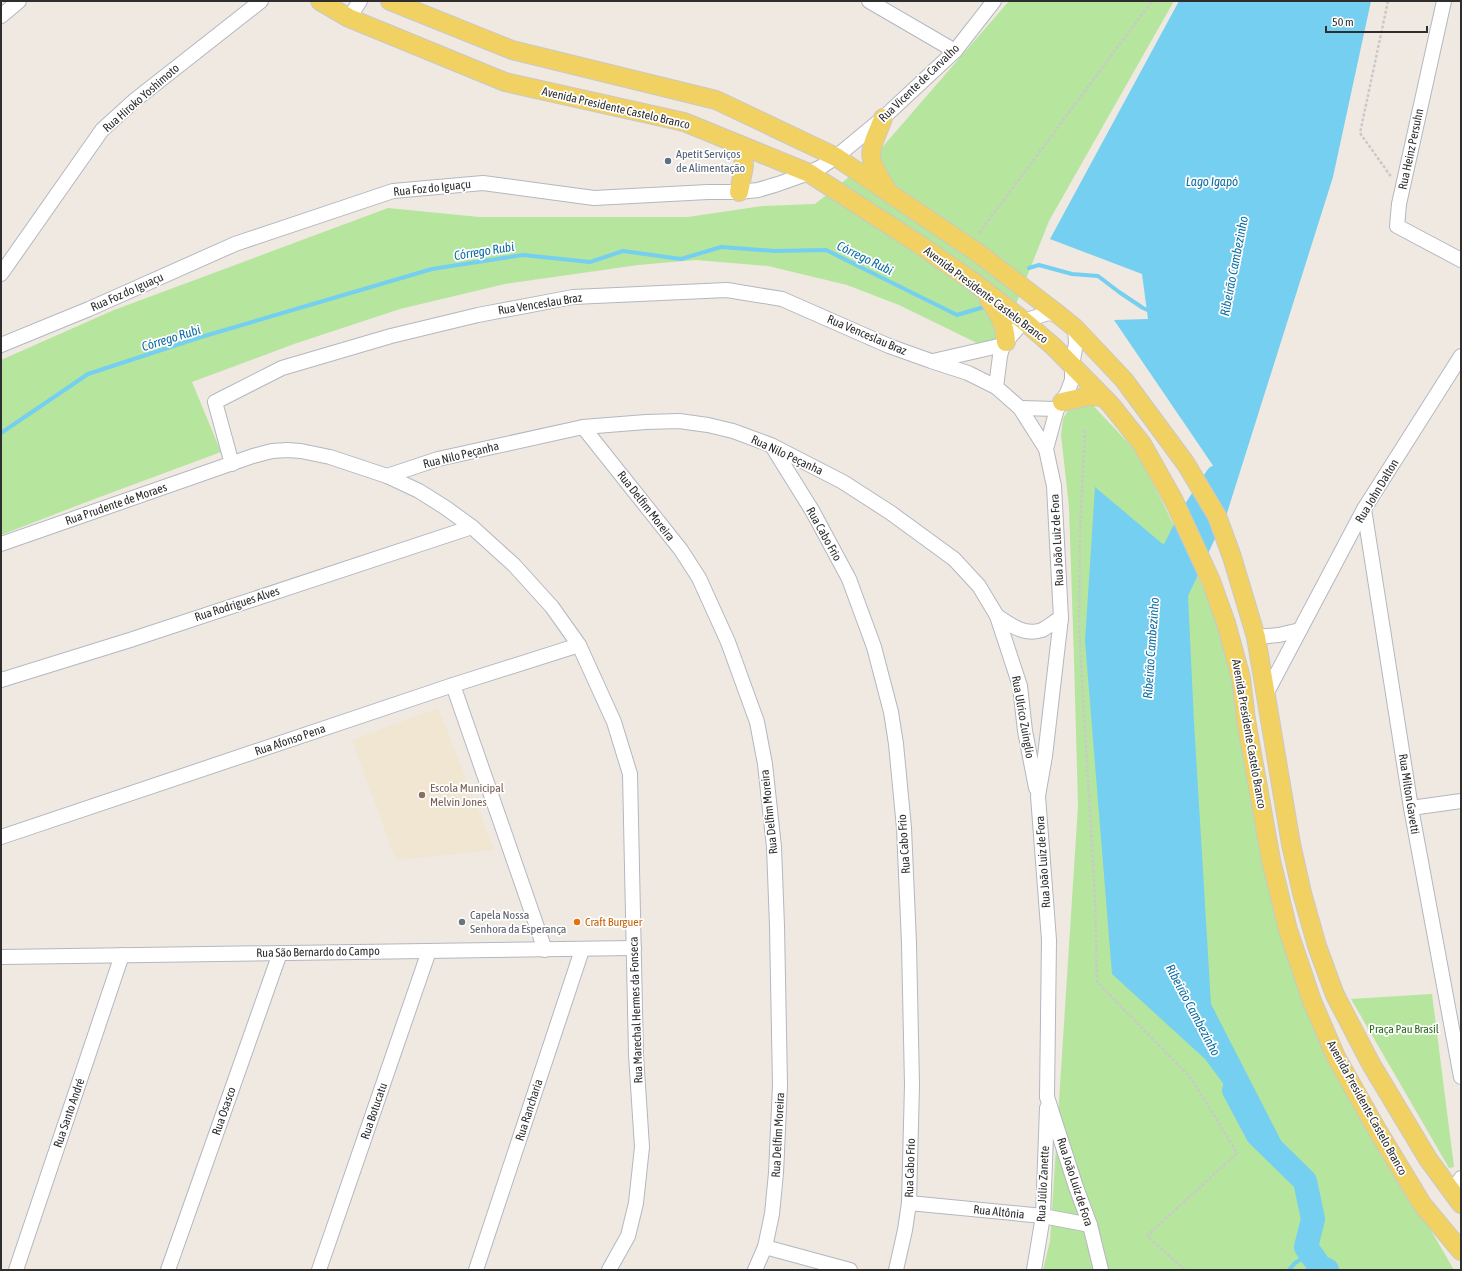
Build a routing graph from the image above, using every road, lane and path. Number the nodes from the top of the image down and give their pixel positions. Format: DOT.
graph roads {
  1 [pos="20,1"];
  2 [pos="261,1"];
  3 [pos="320,1"];
  4 [pos="360,1"];
  5 [pos="390,1"];
  6 [pos="870,1"];
  7 [pos="994,1"];
  8 [pos="1152,1"];
  9 [pos="1388,1"];
  10 [pos="1444,1"];
  11 [pos="1,16"];
  12 [pos="349,18"];
  13 [pos="955,51"];
  14 [pos="883,118"];
  15 [pos="742,146"];
  16 [pos="836,157"];
  17 [pos="809,173"];
  18 [pos="1394,181"];
  19 [pos="739,192"];
  20 [pos="888,192"];
  21 [pos="979,233"];
  22 [pos="1461,260"];
  23 [pos="1,274"];
  24 [pos="971,280"];
  25 [pos="1059,314"];
  26 [pos="1024,321"];
  27 [pos="1075,328"];
  28 [pos="1005,344"];
  29 [pos="1,345"];
  30 [pos="1461,356"];
  31 [pos="930,361"];
  32 [pos="1072,366"];
  33 [pos="996,387"];
  34 [pos="1103,398"];
  35 [pos="1060,406"];
  36 [pos="1020,408"];
  37 [pos="583,427"];
  38 [pos="1085,430"];
  39 [pos="771,445"];
  40 [pos="1046,449"];
  41 [pos="232,464"];
  42 [pos="387,476"];
  43 [pos="1364,509"];
  44 [pos="472,527"];
  45 [pos="1,544"];
  46 [pos="997,616"];
  47 [pos="1061,618"];
  48 [pos="1300,630"];
  49 [pos="1256,637"];
  50 [pos="579,645"];
  51 [pos="1,680"];
  52 [pos="453,685"];
  53 [pos="1265,696"];
  54 [pos="1038,796"];
  55 [pos="1461,801"];
  56 [pos="1411,808"];
  57 [pos="1,837"];
  58 [pos="634,948"];
  59 [pos="545,950"];
  60 [pos="582,950"];
  61 [pos="429,951"];
  62 [pos="280,953"];
  63 [pos="122,955"];
  64 [pos="1,957"];
  65 [pos="1461,1077"];
  66 [pos="1047,1097"];
  67 [pos="1458,1192"];
  68 [pos="909,1203"];
  69 [pos="1043,1216"];
  70 [pos="1090,1225"];
  71 [pos="765,1247"];
  72 [pos="1461,1251"];
  73 [pos="16,1270"];
  74 [pos="168,1270"];
  75 [pos="319,1270"];
  76 [pos="476,1270"];
  77 [pos="608,1270"];
  78 [pos="754,1270"];
  79 [pos="850,1270"];
  80 [pos="896,1270"];
  81 [pos="1034,1270"];
  82 [pos="1101,1270"];
  83 [pos="1185,1270"];
  1 -- 11 [label="street"];
  2 -- 23 [label="street, Rua Hiroko Yoshimoto"];
  3 -- 12 [label="main road, Avenida Presidente Castelo Branco"];
  4 -- 12 [label="street"];
  5 -- 16 [label="main road, Avenida Presidente Castelo Branco"];
  6 -- 13 [label="street"];
  7 -- 13 [label="street, Rua Vicente de Carvalho"];
  8 -- 21 [label="path"];
  9 -- 18 [label="path"];
  10 -- 22 [label="street, Rua Heinz Persuhn"];
  12 -- 15 [label="main road, Avenida Presidente Castelo Branco"];
  13 -- 14 [label="street, Rua Vicente de Carvalho"];
  14 -- 16 [label="street, Rua Vicente de Carvalho"];
  14 -- 20 [label="main road"];
  15 -- 17 [label="main road, Avenida Presidente Castelo Branco"];
  15 -- 19 [label="main road"];
  16 -- 17 [label="street, Rua Foz do Iguaçu"];
  16 -- 20 [label="main road, Avenida Presidente Castelo Branco"];
  17 -- 19 [label="street, Rua Foz do Iguaçu"];
  17 -- 24 [label="main road, Avenida Presidente Castelo Branco"];
  19 -- 29 [label="street, Rua Foz do Iguaçu"];
  20 -- 25 [label="main road, Avenida Presidente Castelo Branco"];
  24 -- 26 [label="main road, Avenida Presidente Castelo Branco"];
  24 -- 28 [label="main road"];
  25 -- 26 [label="street"];
  25 -- 27 [label="main road, Avenida Presidente Castelo Branco"];
  26 -- 28 [label="street"];
  26 -- 32 [label="main road, Avenida Presidente Castelo Branco"];
  27 -- 32 [label="street"];
  27 -- 49 [label="main road, Avenida Presidente Castelo Branco"];
  28 -- 31 [label="street"];
  28 -- 33 [label="street"];
  30 -- 43 [label="street, Rua John Dalton"];
  31 -- 33 [label="street, Rua Venceslau Braz"];
  31 -- 41 [label="street, Rua Venceslau Braz"];
  32 -- 34 [label="main road, Avenida Presidente Castelo Branco"];
  32 -- 35 [label="street"];
  33 -- 36 [label="street"];
  34 -- 35 [label="main road"];
  34 -- 72 [label="main road, Avenida Presidente Castelo Branco"];
  35 -- 36 [label="street"];
  35 -- 40 [label="street, Rua João Luiz de Fora"];
  36 -- 40 [label="street, Rua João Luiz de Fora"];
  37 -- 39 [label="street, Rua Nilo Peçanha"];
  37 -- 42 [label="street, Rua Nilo Peçanha"];
  37 -- 71 [label="street, Rua Delfim Moreira"];
  38 -- 83 [label="path"];
  39 -- 46 [label="street, Rua Nilo Peçanha"];
  39 -- 68 [label="street, Rua Cabo Frio"];
  40 -- 47 [label="street, Rua João Luiz de Fora"];
  41 -- 42 [label="street, Rua Marechal Hermes da Fonseca"];
  41 -- 45 [label="street, Rua Prudente de Moraes"];
  42 -- 44 [label="street, Rua Marechal Hermes da Fonseca"];
  43 -- 48 [label="street, Rua John Dalton"];
  43 -- 56 [label="street, Rua Milton Gavetti"];
  44 -- 50 [label="street, Rua Marechal Hermes da Fonseca"];
  44 -- 51 [label="street, Rua Rodrigues Alves"];
  46 -- 47 [label="street"];
  46 -- 54 [label="street, Rua Ulrico Zuinglio"];
  47 -- 54 [label="street, Rua João Luiz de Fora"];
  48 -- 49 [label="street"];
  48 -- 53 [label="street, Rua John Dalton"];
  49 -- 53 [label="main road, Avenida Presidente Castelo Branco"];
  50 -- 52 [label="street, Rua Afonso Pena"];
  50 -- 58 [label="street, Rua Marechal Hermes da Fonseca"];
  52 -- 57 [label="street, Rua Afonso Pena"];
  52 -- 59 [label="street"];
  53 -- 67 [label="main road, Avenida Presidente Castelo Branco"];
  54 -- 66 [label="street, Rua João Luiz de Fora"];
  55 -- 56 [label="street"];
  56 -- 65 [label="street, Rua Milton Gavetti"];
  58 -- 60 [label="street, Rua São Bernardo do Campo"];
  58 -- 77 [label="street, Rua Marechal Hermes da Fonseca"];
  59 -- 60 [label="street, Rua São Bernardo do Campo"];
  59 -- 61 [label="street, Rua São Bernardo do Campo"];
  60 -- 76 [label="street, Rua Rancharia"];
  61 -- 62 [label="street, Rua São Bernardo do Campo"];
  61 -- 75 [label="street, Rua Botucatu"];
  62 -- 63 [label="street, Rua São Bernardo do Campo"];
  62 -- 74 [label="street, Rua Osasco"];
  63 -- 64 [label="street, Rua São Bernardo do Campo"];
  63 -- 73 [label="street, Rua Santo André"];
  66 -- 69 [label="street, Rua Júlio Zanette"];
  66 -- 70 [label="street, Rua João Luiz de Fora"];
  68 -- 69 [label="street, Rua Altônia"];
  68 -- 80 [label="street, Rua Cabo Frio"];
  69 -- 70 [label="street, Rua Altônia"];
  69 -- 81 [label="street, Rua Júlio Zanette"];
  70 -- 82 [label="street, Rua João Luiz de Fora"];
  71 -- 78 [label="street, Rua Delfim Moreira"];
  71 -- 79 [label="street"];
}
